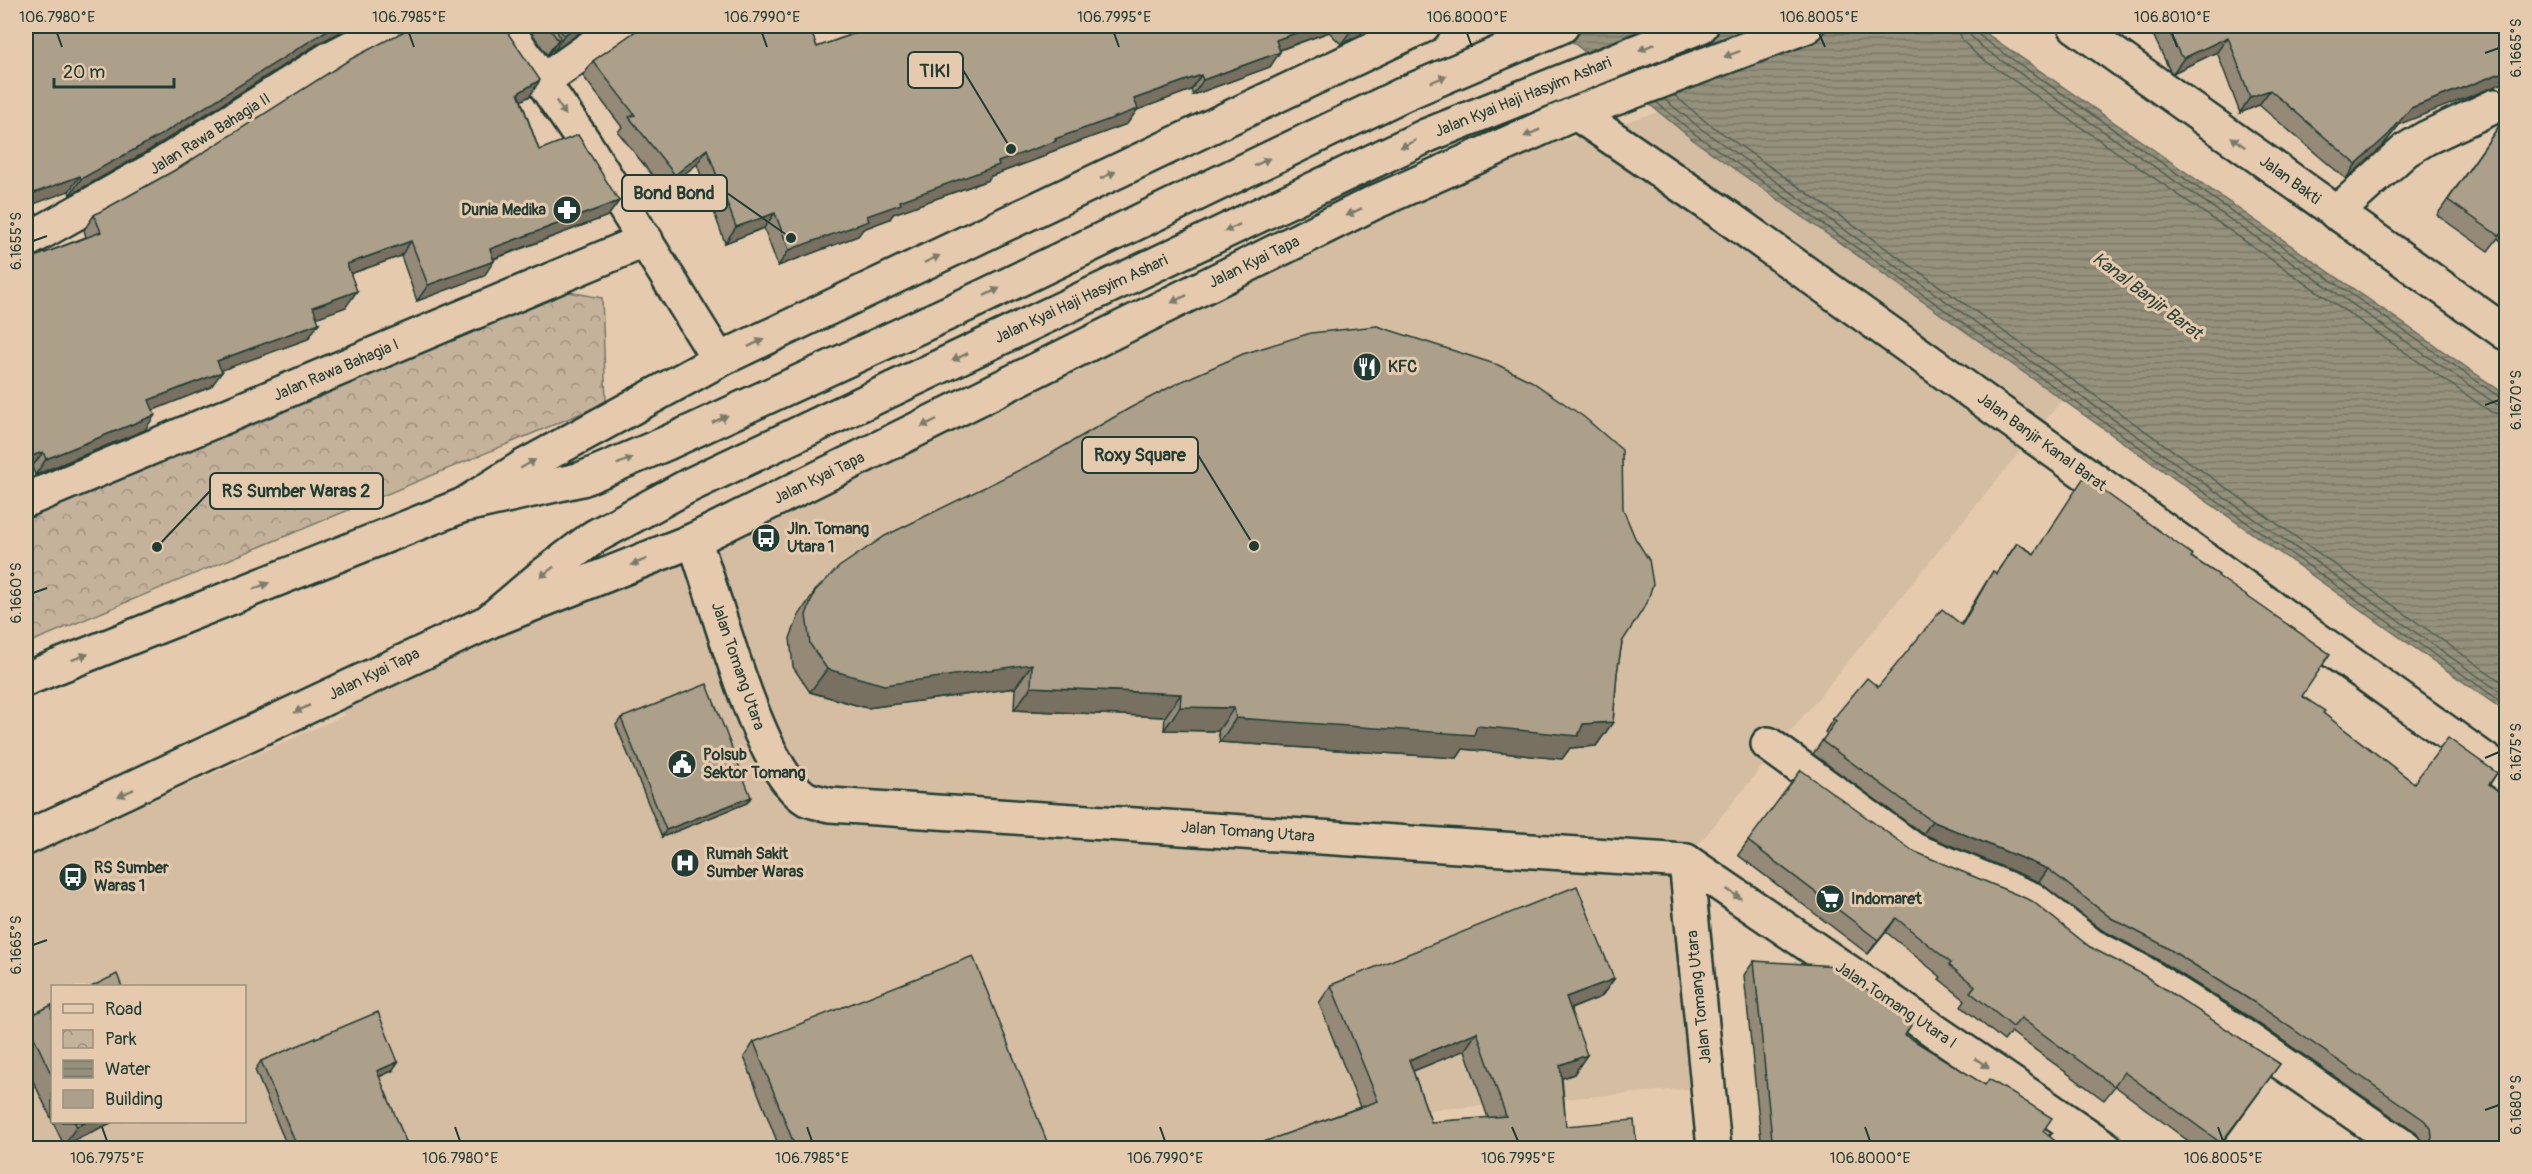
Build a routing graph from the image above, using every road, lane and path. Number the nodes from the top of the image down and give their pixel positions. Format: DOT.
graph roads {
  1 [pos="393,26"];
  2 [pos="505,26"];
  3 [pos="621,26"];
  4 [pos="1423,26"];
  5 [pos="1562,26"];
  6 [pos="1701,26"];
  7 [pos="1807,26"];
  8 [pos="2076,26"];
  9 [pos="543,81"];
  10 [pos="2495,106"];
  11 [pos="1590,108"];
  12 [pos="2336,213"];
  13 [pos="646,240"];
  14 [pos="26,241"];
  15 [pos="2506,333"];
  16 [pos="719,360"];
  17 [pos="26,500"];
  18 [pos="461,506"];
  19 [pos="694,540"];
  20 [pos="488,622"];
  21 [pos="26,680"];
  22 [pos="1768,744"];
  23 [pos="2506,775"];
  24 [pos="26,838"];
  25 [pos="1686,861"];
  26 [pos="2071,1139"];
  27 [pos="1714,1149"];
  28 [pos="2106,1149"];
  29 [pos="2405,1149"];
  1 -- 14 [label="street, Jalan Rawa Bahagia II"];
  2 -- 9 [label="street"];
  3 -- 9 [label="street"];
  16 -- 4 [label="street, one-way"];
  18 -- 5 [label="street, one-way"];
  6 -- 20 [label="street, Jalan Kyai Haji Hasyim Ashari, one-way"];
  7 -- 11 [label="street, one-way"];
  12 -- 8 [label="street, Jalan Bakti, one-way"];
  9 -- 13 [label="street, one-way"];
  10 -- 12 [label="street"];
  11 -- 19 [label="street, Jalan Kyai Tapa, one-way"];
  11 -- 23 [label="street, Jalan Banjir Kanal Barat"];
  12 -- 15 [label="street, Jalan Bakti"];
  13 -- 16 [label="street"];
  13 -- 17 [label="street, Jalan Rawa Bahagia I"];
  18 -- 16 [label="street, one-way"];
  21 -- 18 [label="street, one-way"];
  19 -- 20 [label="street, Jalan Kyai Tapa, one-way"];
  19 -- 25 [label="street, Jalan Tomang Utara"];
  20 -- 24 [label="street, Jalan Kyai Tapa, one-way"];
  22 -- 29 [label="street"];
  25 -- 26 [label="street, Jalan Tomang Utara I, one-way"];
  25 -- 27 [label="street, Jalan Tomang Utara"];
  26 -- 28 [label="street, Jalan Tomang Utara I"];
}
